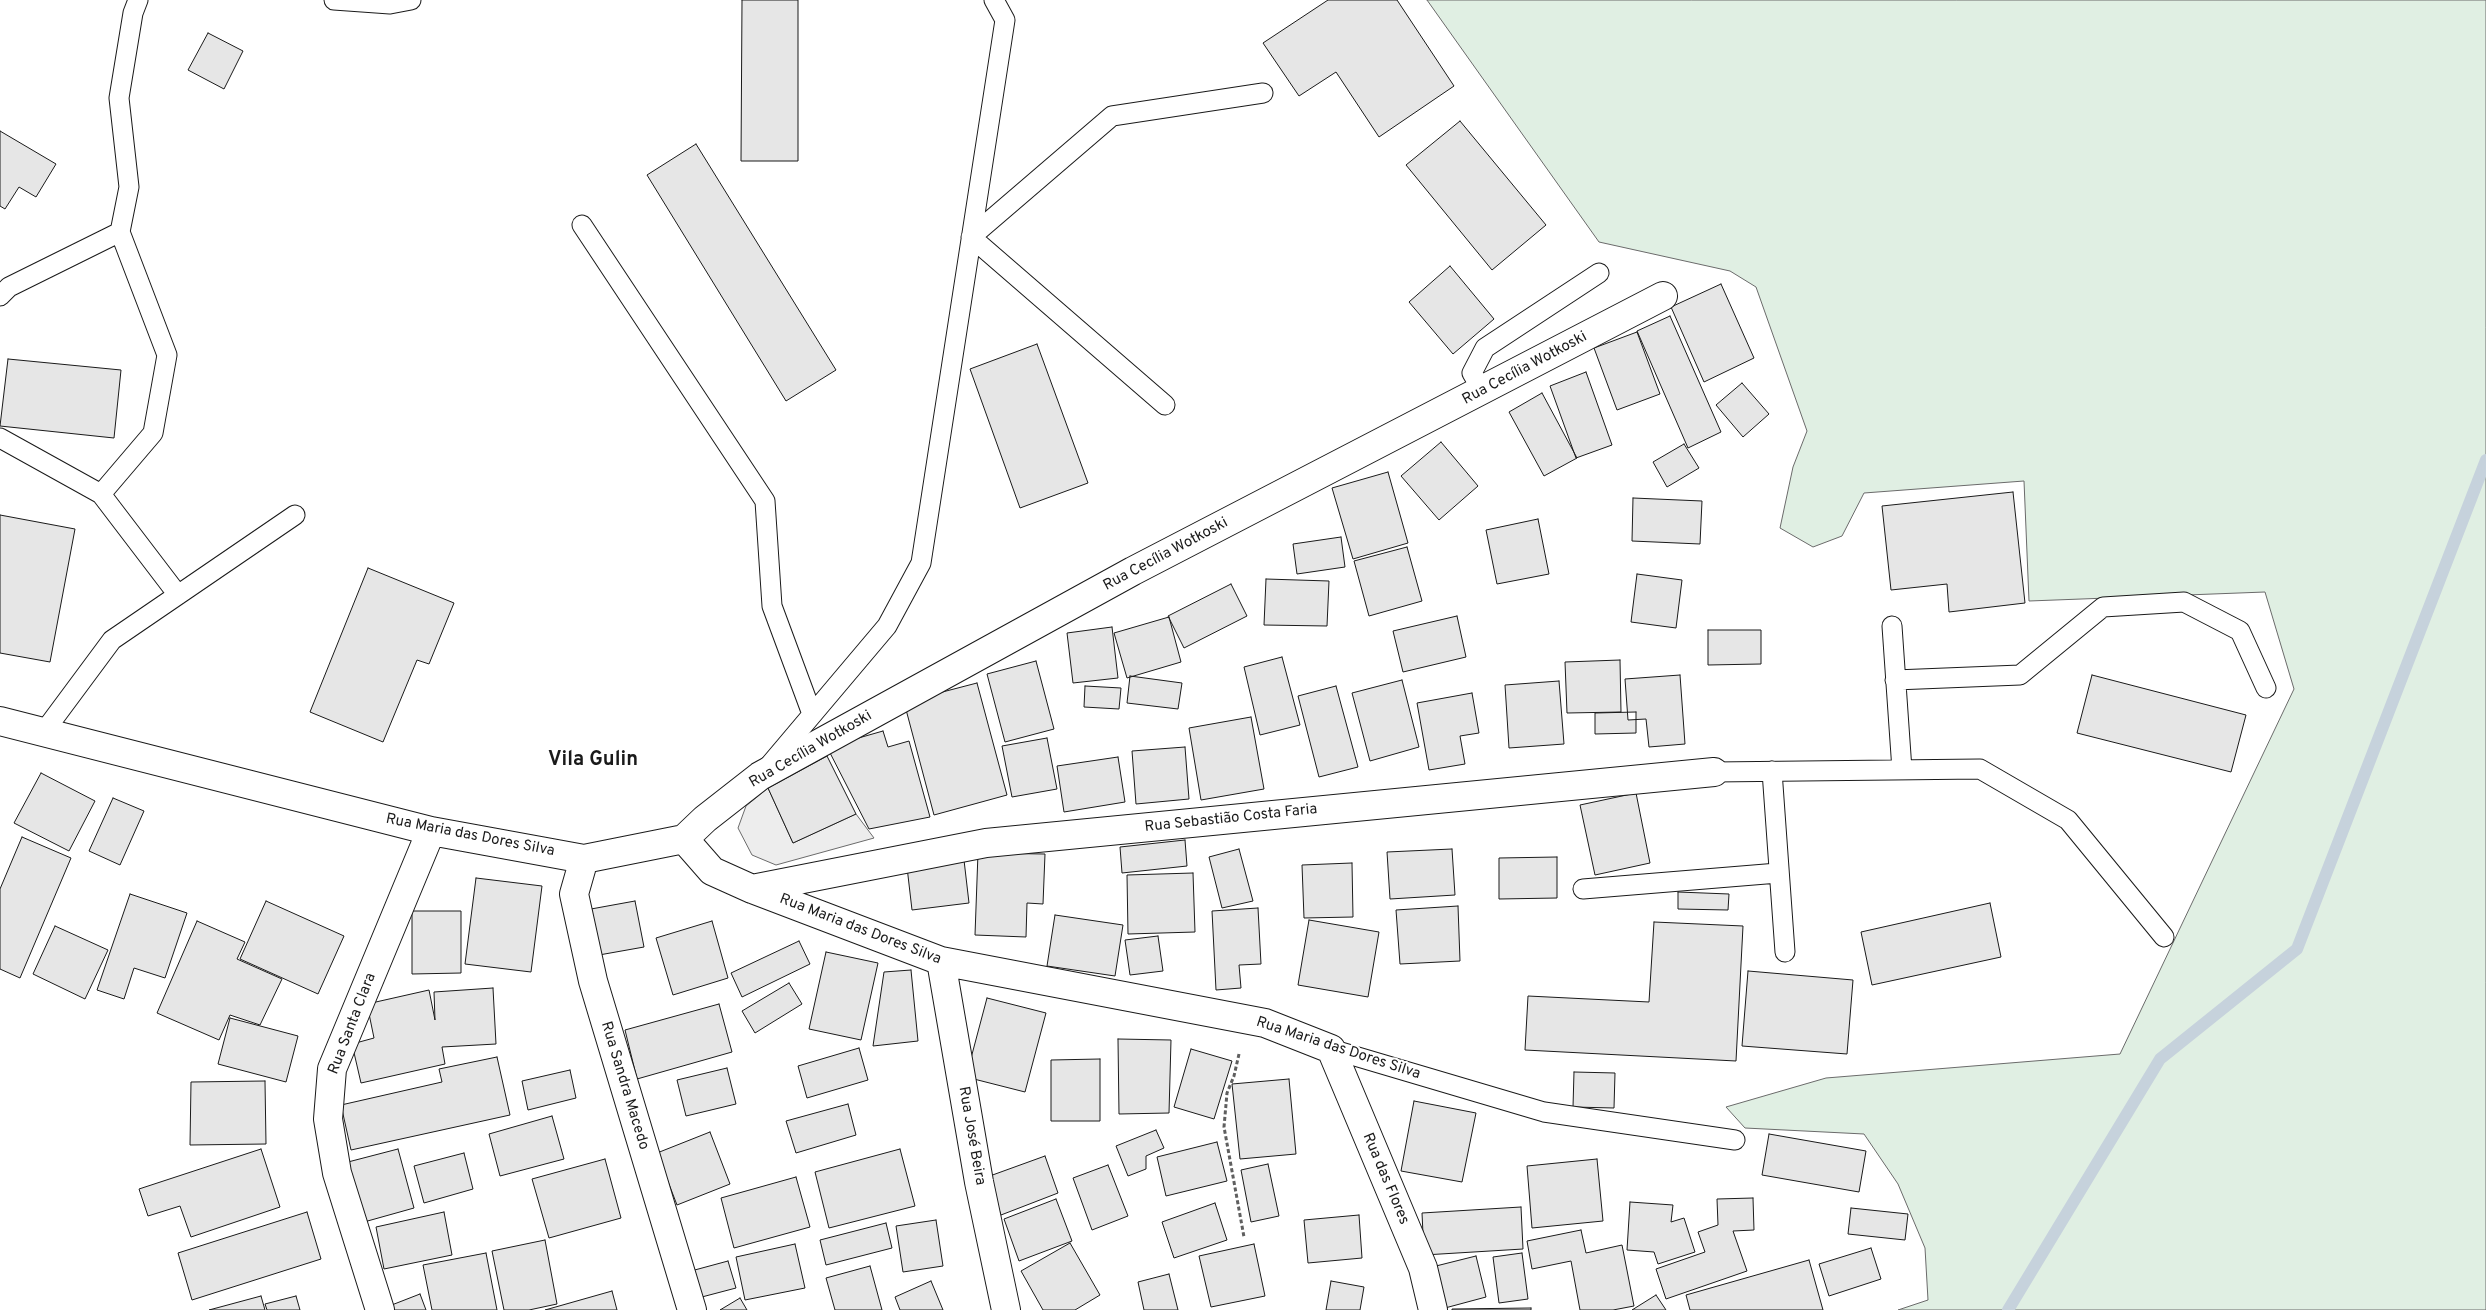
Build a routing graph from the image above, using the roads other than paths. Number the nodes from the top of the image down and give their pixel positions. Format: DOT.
graph roads {
  1 [pos="138,0"];
  2 [pos="334,0"];
  3 [pos="411,0"];
  4 [pos="994,0"];
  5 [pos="1263,93"];
  6 [pos="582,225"];
  7 [pos="120,232"];
  8 [pos="971,237"];
  9 [pos="1599,273"];
  10 [pos="0,296"];
  11 [pos="1663,296"];
  12 [pos="1483,392"];
  13 [pos="1165,404"];
  14 [pos="0,438"];
  15 [pos="101,494"];
  16 [pos="295,516"];
  17 [pos="178,595"];
  18 [pos="1892,626"];
  19 [pos="1895,680"];
  20 [pos="2266,688"];
  21 [pos="812,714"];
  22 [pos="0,721"];
  23 [pos="43,732"];
  24 [pos="1902,770"];
  25 [pos="1772,771"];
  26 [pos="1714,772"];
  27 [pos="760,776"];
  28 [pos="431,831"];
  29 [pos="684,839"];
  30 [pos="584,859"];
  31 [pos="1778,873"];
  32 [pos="752,889"];
  33 [pos="1584,889"];
  34 [pos="2164,937"];
  35 [pos="1785,952"];
  36 [pos="940,961"];
  37 [pos="1331,1049"];
  38 [pos="1735,1140"];
  39 [pos="380,1310"];
  40 [pos="692,1310"];
  41 [pos="1006,1310"];
  42 [pos="1433,1310"];
  1 -- 7 [label="lane"];
  2 -- 3 [label="lane"];
  4 -- 8 [label="lane"];
  5 -- 8 [label="lane"];
  6 -- 21 [label="lane"];
  7 -- 10 [label="lane"];
  7 -- 15 [label="lane"];
  8 -- 13 [label="lane"];
  8 -- 21 [label="lane"];
  9 -- 12 [label="lane"];
  11 -- 12 [label="street, Rua Cecília Wotkoski"];
  12 -- 27 [label="street, Rua Cecília Wotkoski"];
  14 -- 15 [label="lane"];
  15 -- 17 [label="lane"];
  16 -- 17 [label="lane"];
  17 -- 23 [label="lane"];
  18 -- 19 [label="lane"];
  19 -- 20 [label="lane"];
  19 -- 24 [label="lane"];
  21 -- 27 [label="lane"];
  22 -- 23 [label="street, Rua Maria das Dores Silva"];
  23 -- 28 [label="street, Rua Maria das Dores Silva"];
  24 -- 25 [label="lane"];
  24 -- 34 [label="lane"];
  25 -- 26 [label="lane"];
  25 -- 31 [label="lane"];
  26 -- 32 [label="street, Rua Sebastião Costa Faria"];
  27 -- 29 [label="street, Rua Cecília Wotkoski"];
  28 -- 30 [label="street, Rua Maria das Dores Silva"];
  28 -- 39 [label="street, Rua Santa Clara"];
  29 -- 30 [label="street, Rua Maria das Dores Silva"];
  29 -- 32 [label="street, Rua Maria das Dores Silva"];
  30 -- 40 [label="street, Rua Sandra Macedo"];
  31 -- 33 [label="lane"];
  31 -- 35 [label="lane"];
  32 -- 36 [label="street, Rua Maria das Dores Silva"];
  36 -- 37 [label="street, Rua Maria das Dores Silva"];
  36 -- 41 [label="street, Rua José Beira"];
  37 -- 38 [label="lane, Rua Maria das Dores Silva"];
  37 -- 42 [label="street, Rua das Flores"];
}
